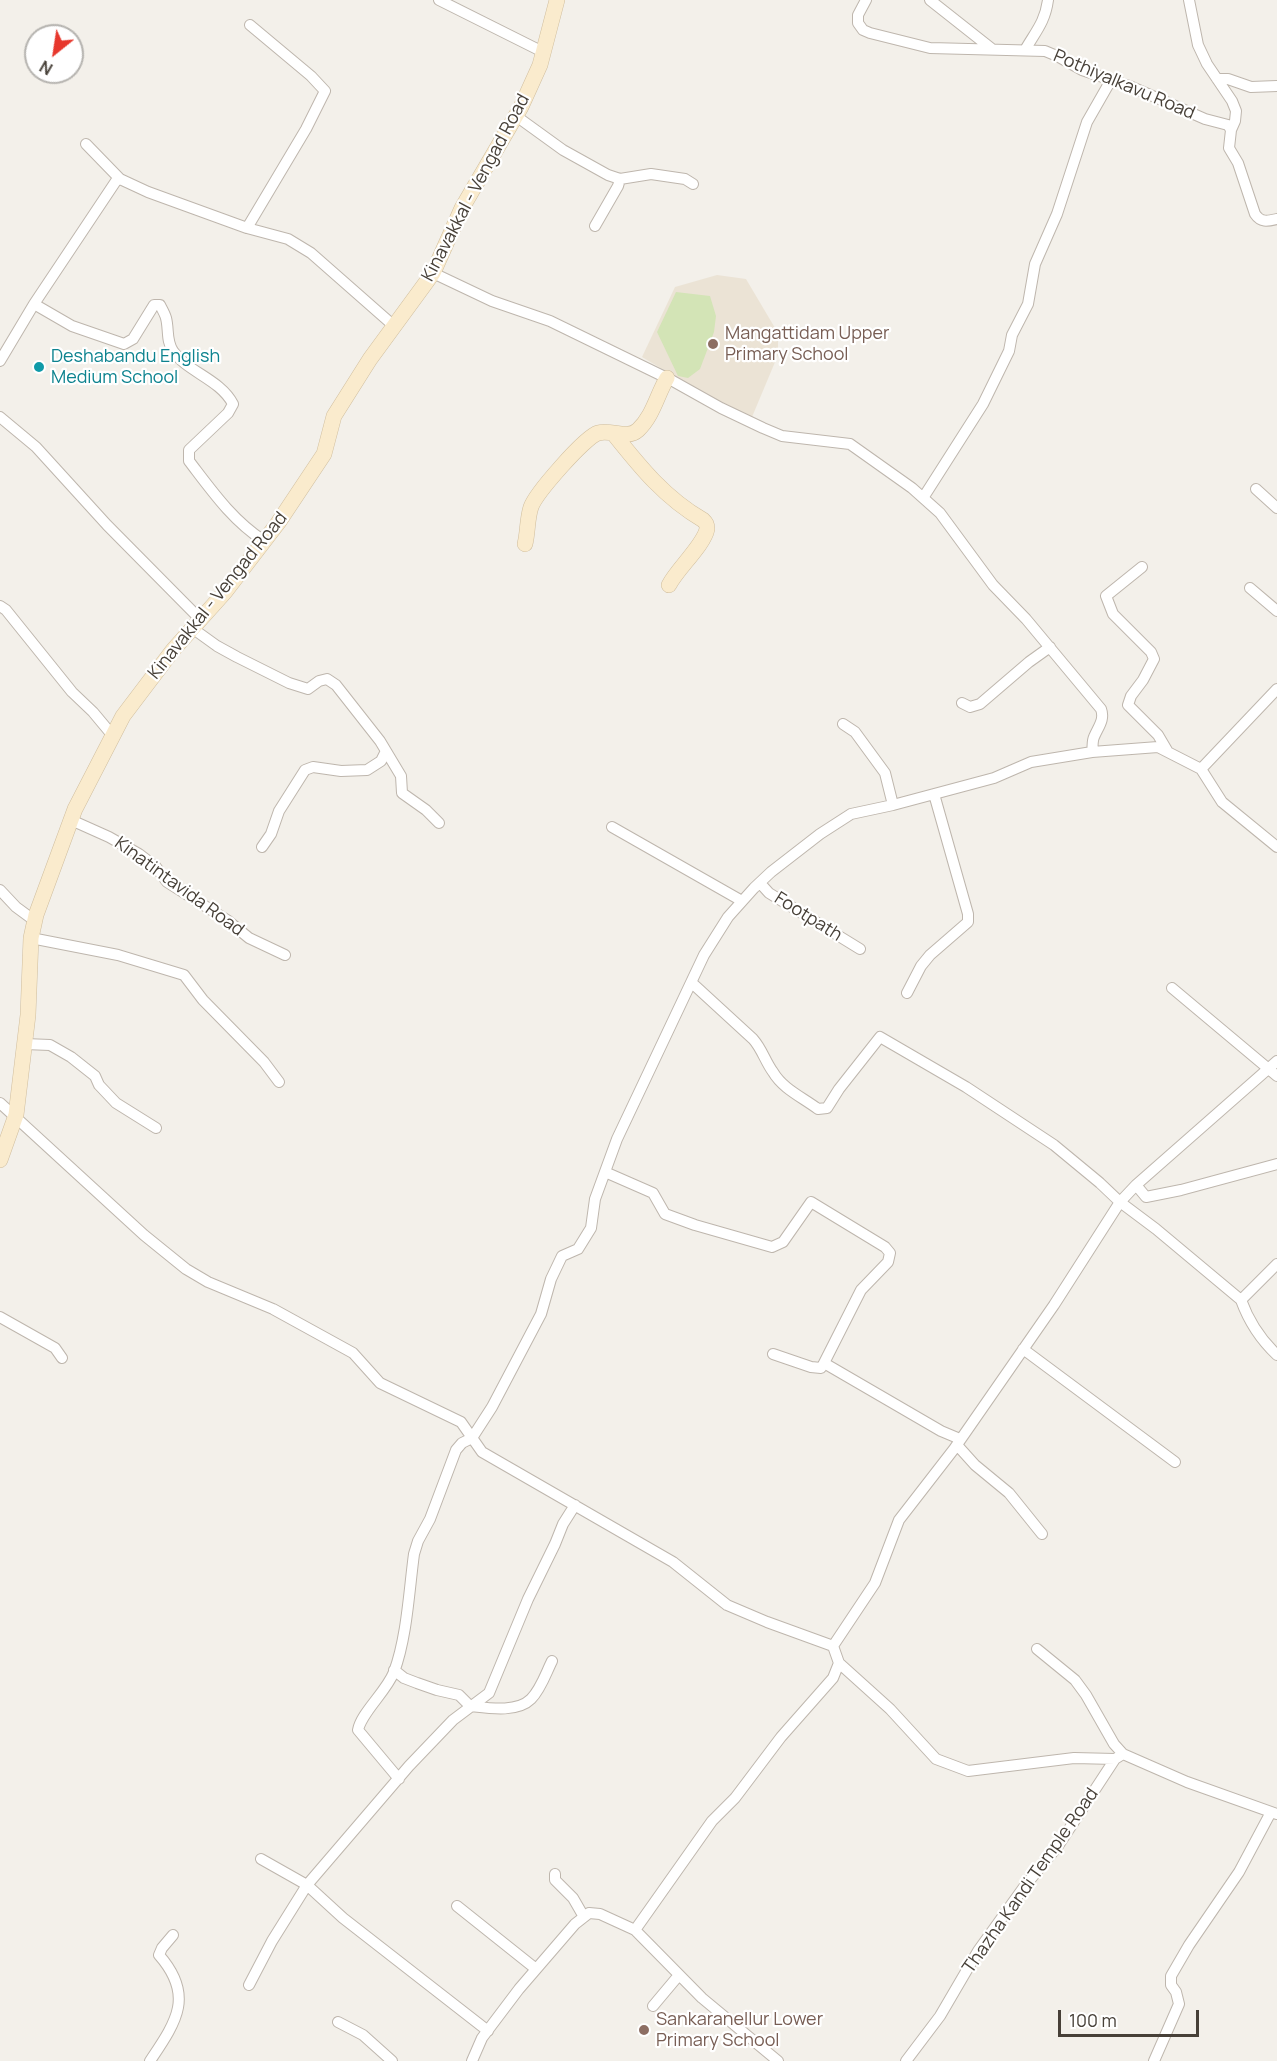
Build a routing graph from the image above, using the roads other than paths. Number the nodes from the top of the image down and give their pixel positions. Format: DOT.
graph roads {
  1 [pos="439,0"];
  2 [pos="557,0"];
  3 [pos="866,0"];
  4 [pos="930,0"];
  5 [pos="1048,0"];
  6 [pos="1189,0"];
  7 [pos="250,25"];
  8 [pos="992,49"];
  9 [pos="1025,50"];
  10 [pos="543,52"];
  11 [pos="1217,79"];
  12 [pos="1111,80"];
  13 [pos="1277,86"];
  14 [pos="516,116"];
  15 [pos="1231,130"];
  16 [pos="86,144"];
  17 [pos="120,179"];
  18 [pos="620,179"];
  19 [pos="693,184"];
  20 [pos="1277,219"];
  21 [pos="595,226"];
  22 [pos="247,228"];
  23 [pos="433,273"];
  24 [pos="34,304"];
  25 [pos="394,326"];
  26 [pos="0,361"];
  27 [pos="667,378"];
  28 [pos="0,417"];
  29 [pos="613,433"];
  30 [pos="1256,489"];
  31 [pos="923,498"];
  32 [pos="1277,508"];
  33 [pos="264,541"];
  34 [pos="525,544"];
  35 [pos="1142,567"];
  36 [pos="669,585"];
  37 [pos="1250,588"];
  38 [pos="0,606"];
  39 [pos="1277,611"];
  40 [pos="196,624"];
  41 [pos="1050,647"];
  42 [pos="1277,689"];
  43 [pos="962,703"];
  44 [pos="843,724"];
  45 [pos="113,736"];
  46 [pos="386,751"];
  47 [pos="1092,752"];
  48 [pos="1168,753"];
  49 [pos="1201,770"];
  50 [pos="934,794"];
  51 [pos="894,806"];
  52 [pos="71,820"];
  53 [pos="439,823"];
  54 [pos="612,827"];
  55 [pos="262,847"];
  56 [pos="1277,847"];
  57 [pos="760,883"];
  58 [pos="0,890"];
  59 [pos="742,901"];
  60 [pos="35,921"];
  61 [pos="31,938"];
  62 [pos="860,949"];
  63 [pos="285,955"];
  64 [pos="692,984"];
  65 [pos="1172,988"];
  66 [pos="907,993"];
  67 [pos="25,1044"];
  68 [pos="1277,1061"];
  69 [pos="1268,1069"];
  70 [pos="1277,1076"];
  71 [pos="279,1082"];
  72 [pos="0,1102"];
  73 [pos="16,1115"];
  74 [pos="156,1128"];
  75 [pos="0,1160"];
  76 [pos="1277,1164"];
  77 [pos="605,1172"];
  78 [pos="1136,1185"];
  79 [pos="1120,1202"];
  80 [pos="1277,1264"];
  81 [pos="1242,1300"];
  82 [pos="0,1317"];
  83 [pos="1023,1349"];
  84 [pos="773,1354"];
  85 [pos="1277,1355"];
  86 [pos="62,1358"];
  87 [pos="824,1363"];
  88 [pos="472,1438"];
  89 [pos="958,1442"];
  90 [pos="1175,1462"];
  91 [pos="575,1505"];
  92 [pos="1042,1534"];
  93 [pos="833,1646"];
  94 [pos="1037,1648"];
  95 [pos="552,1661"];
  96 [pos="839,1663"];
  97 [pos="394,1670"];
  98 [pos="470,1706"];
  99 [pos="1119,1757"];
  100 [pos="399,1779"];
  101 [pos="1274,1813"];
  102 [pos="261,1859"];
  103 [pos="555,1874"];
  104 [pos="307,1885"];
  105 [pos="457,1906"];
  106 [pos="584,1917"];
  107 [pos="635,1930"];
  108 [pos="173,1935"];
  109 [pos="536,1969"];
  110 [pos="679,1975"];
  111 [pos="249,1984"];
  112 [pos="653,2006"];
  113 [pos="338,2022"];
  114 [pos="488,2031"];
  115 [pos="150,2061"];
  116 [pos="392,2061"];
  117 [pos="472,2061"];
  118 [pos="778,2061"];
  119 [pos="906,2061"];
  120 [pos="1154,2061"];
  1 -- 10 [label="street"];
  2 -- 10 [label="main road, Kinavakkal - Vengad Road"];
  3 -- 8 [label="street, Pothiyalkavu Road"];
  4 -- 8 [label="street"];
  5 -- 9 [label="street"];
  6 -- 11 [label="street"];
  7 -- 22 [label="street"];
  8 -- 9 [label="street, Pothiyalkavu Road"];
  9 -- 12 [label="street, Pothiyalkavu Road"];
  10 -- 14 [label="main road, Kinavakkal - Vengad Road"];
  11 -- 13 [label="street"];
  11 -- 15 [label="street"];
  12 -- 15 [label="street, Pothiyalkavu Road"];
  12 -- 31 [label="street"];
  14 -- 18 [label="street"];
  14 -- 23 [label="main road, Kinavakkal - Vengad Road"];
  15 -- 20 [label="street"];
  16 -- 17 [label="street"];
  17 -- 22 [label="street"];
  17 -- 24 [label="street"];
  18 -- 19 [label="street"];
  18 -- 21 [label="street"];
  22 -- 25 [label="street"];
  23 -- 25 [label="main road, Kinavakkal - Vengad Road"];
  23 -- 27 [label="street"];
  24 -- 26 [label="street"];
  24 -- 33 [label="street"];
  25 -- 33 [label="main road, Kinavakkal - Vengad Road"];
  27 -- 29 [label="main road"];
  27 -- 31 [label="street"];
  28 -- 40 [label="street"];
  29 -- 34 [label="main road"];
  29 -- 36 [label="main road"];
  30 -- 32 [label="street"];
  31 -- 41 [label="street"];
  33 -- 40 [label="main road, Kinavakkal - Vengad Road"];
  35 -- 48 [label="street"];
  37 -- 39 [label="street"];
  38 -- 45 [label="street"];
  40 -- 45 [label="main road, Kinavakkal - Vengad Road"];
  40 -- 46 [label="street"];
  41 -- 43 [label="street"];
  41 -- 47 [label="street"];
  42 -- 49 [label="street"];
  44 -- 51 [label="street"];
  45 -- 52 [label="main road, Kinavakkal - Vengad Road"];
  46 -- 53 [label="street"];
  46 -- 55 [label="street"];
  47 -- 48 [label="street"];
  47 -- 50 [label="street"];
  48 -- 49 [label="street"];
  49 -- 56 [label="street"];
  50 -- 51 [label="street"];
  50 -- 66 [label="street"];
  51 -- 57 [label="street"];
  52 -- 60 [label="main road, Kinavakkal - Vengad Road"];
  52 -- 63 [label="street, Kinatintavida Road"];
  54 -- 59 [label="street"];
  57 -- 59 [label="street"];
  57 -- 62 [label="street, Footpath"];
  58 -- 60 [label="street"];
  59 -- 64 [label="street"];
  60 -- 61 [label="main road, Kinavakkal - Vengad Road"];
  61 -- 67 [label="main road, Kinavakkal - Vengad Road"];
  61 -- 71 [label="street"];
  64 -- 77 [label="street"];
  64 -- 79 [label="street"];
  65 -- 69 [label="street"];
  67 -- 73 [label="main road, Kinavakkal - Vengad Road"];
  67 -- 74 [label="street"];
  68 -- 69 [label="street"];
  69 -- 70 [label="street"];
  69 -- 78 [label="street"];
  72 -- 73 [label="street"];
  73 -- 75 [label="main road, Kinavakkal - Vengad Road"];
  73 -- 88 [label="street"];
  76 -- 78 [label="street"];
  77 -- 87 [label="street"];
  77 -- 88 [label="street"];
  78 -- 79 [label="street"];
  79 -- 81 [label="street"];
  79 -- 83 [label="street"];
  80 -- 81 [label="street"];
  81 -- 85 [label="street"];
  82 -- 86 [label="street"];
  83 -- 89 [label="street"];
  83 -- 90 [label="street"];
  84 -- 87 [label="street"];
  87 -- 89 [label="street"];
  88 -- 91 [label="street"];
  88 -- 97 [label="street"];
  89 -- 92 [label="street"];
  89 -- 93 [label="street"];
  91 -- 93 [label="street"];
  91 -- 98 [label="street"];
  93 -- 96 [label="street"];
  94 -- 99 [label="street"];
  95 -- 98 [label="street"];
  96 -- 99 [label="street"];
  96 -- 107 [label="street"];
  97 -- 98 [label="street"];
  97 -- 100 [label="street"];
  98 -- 100 [label="street"];
  99 -- 101 [label="street"];
  99 -- 119 [label="street, Thazha Kandi Temple Road"];
  100 -- 104 [label="street"];
  101 -- 120 [label="street"];
  102 -- 104 [label="street"];
  103 -- 106 [label="street"];
  104 -- 111 [label="street"];
  104 -- 114 [label="street"];
  105 -- 109 [label="street"];
  106 -- 107 [label="street"];
  106 -- 109 [label="street"];
  107 -- 110 [label="street"];
  108 -- 115 [label="street"];
  109 -- 114 [label="street"];
  110 -- 112 [label="street"];
  110 -- 118 [label="street"];
  113 -- 116 [label="street"];
  114 -- 117 [label="street"];
}
